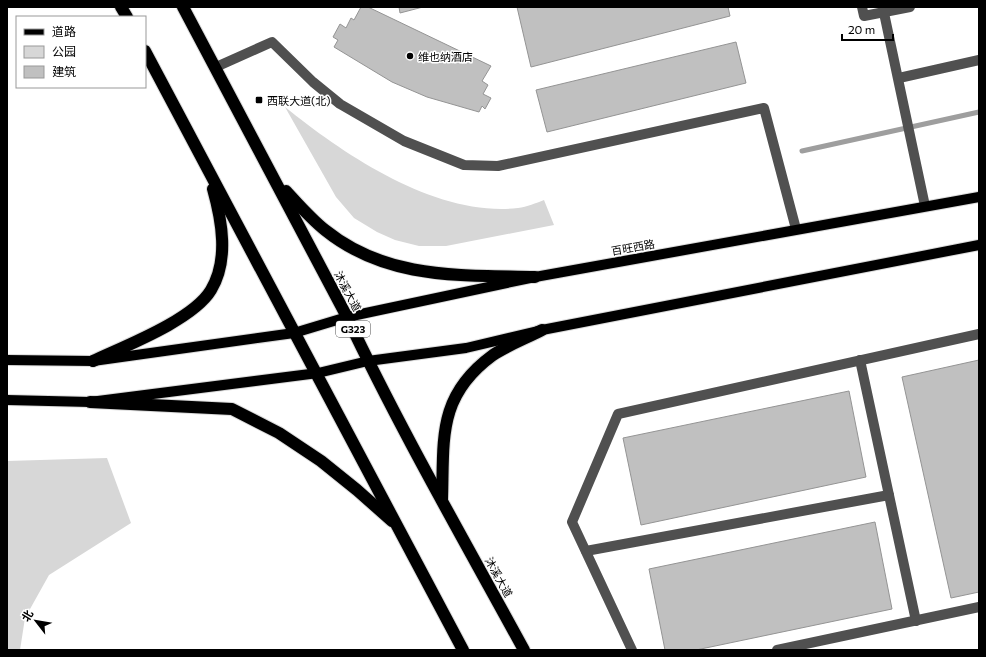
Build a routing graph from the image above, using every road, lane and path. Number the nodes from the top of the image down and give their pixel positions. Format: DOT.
graph roads {
  1 [pos="122,7"];
  2 [pos="183,7"];
  3 [pos="862,7"];
  4 [pos="910,7"];
  5 [pos="884,13"];
  6 [pos="126,16"];
  7 [pos="146,53"];
  8 [pos="979,60"];
  9 [pos="216,67"];
  10 [pos="899,78"];
  11 [pos="204,161"];
  12 [pos="274,177"];
  13 [pos="979,197"];
  14 [pos="925,206"];
  15 [pos="796,229"];
  16 [pos="979,245"];
  17 [pos="535,277"];
  18 [pos="347,317"];
  19 [pos="542,330"];
  20 [pos="294,333"];
  21 [pos="979,334"];
  22 [pos="7,360"];
  23 [pos="860,360"];
  24 [pos="94,361"];
  25 [pos="368,361"];
  26 [pos="318,373"];
  27 [pos="7,400"];
  28 [pos="90,402"];
  29 [pos="889,495"];
  30 [pos="442,501"];
  31 [pos="398,527"];
  32 [pos="586,551"];
  33 [pos="979,607"];
  34 [pos="916,621"];
  35 [pos="464,650"];
  36 [pos="524,650"];
  37 [pos="632,650"];
  38 [pos="777,650"];
  1 -- 6 [label="highway"];
  2 -- 9 [label="highway, 沐溪大道 / G323"];
  3 -- 5 [label="lane"];
  4 -- 5 [label="lane"];
  5 -- 10 [label="lane"];
  7 -- 11 [label="highway"];
  8 -- 10 [label="lane"];
  9 -- 12 [label="highway, 沐溪大道 / G323"];
  9 -- 15 [label="lane"];
  10 -- 14 [label="lane"];
  11 -- 20 [label="highway"];
  11 -- 24 [label="highway"];
  12 -- 17 [label="highway"];
  12 -- 18 [label="highway, 沐溪大道 / G323"];
  13 -- 14 [label="main road, 百旺西路"];
  14 -- 15 [label="main road, 百旺西路"];
  15 -- 17 [label="main road, 百旺西路"];
  16 -- 19 [label="main road"];
  17 -- 18 [label="main road, 百旺西路"];
  18 -- 20 [label="main road, 百旺西路"];
  18 -- 25 [label="highway, 沐溪大道 / G323"];
  19 -- 25 [label="main road"];
  19 -- 30 [label="highway"];
  20 -- 24 [label="main road, 百旺西路"];
  20 -- 26 [label="highway"];
  21 -- 23 [label="lane"];
  22 -- 24 [label="main road, 百旺西路"];
  23 -- 29 [label="lane"];
  23 -- 32 [label="lane"];
  25 -- 26 [label="main road"];
  25 -- 30 [label="highway, 沐溪大道 / G323"];
  26 -- 28 [label="main road"];
  26 -- 31 [label="highway"];
  27 -- 28 [label="main road"];
  28 -- 31 [label="highway"];
  29 -- 32 [label="lane"];
  29 -- 34 [label="lane"];
  30 -- 36 [label="highway, 沐溪大道 / G323"];
  31 -- 35 [label="highway"];
  32 -- 37 [label="lane"];
  33 -- 34 [label="lane"];
  34 -- 38 [label="lane"];
}
